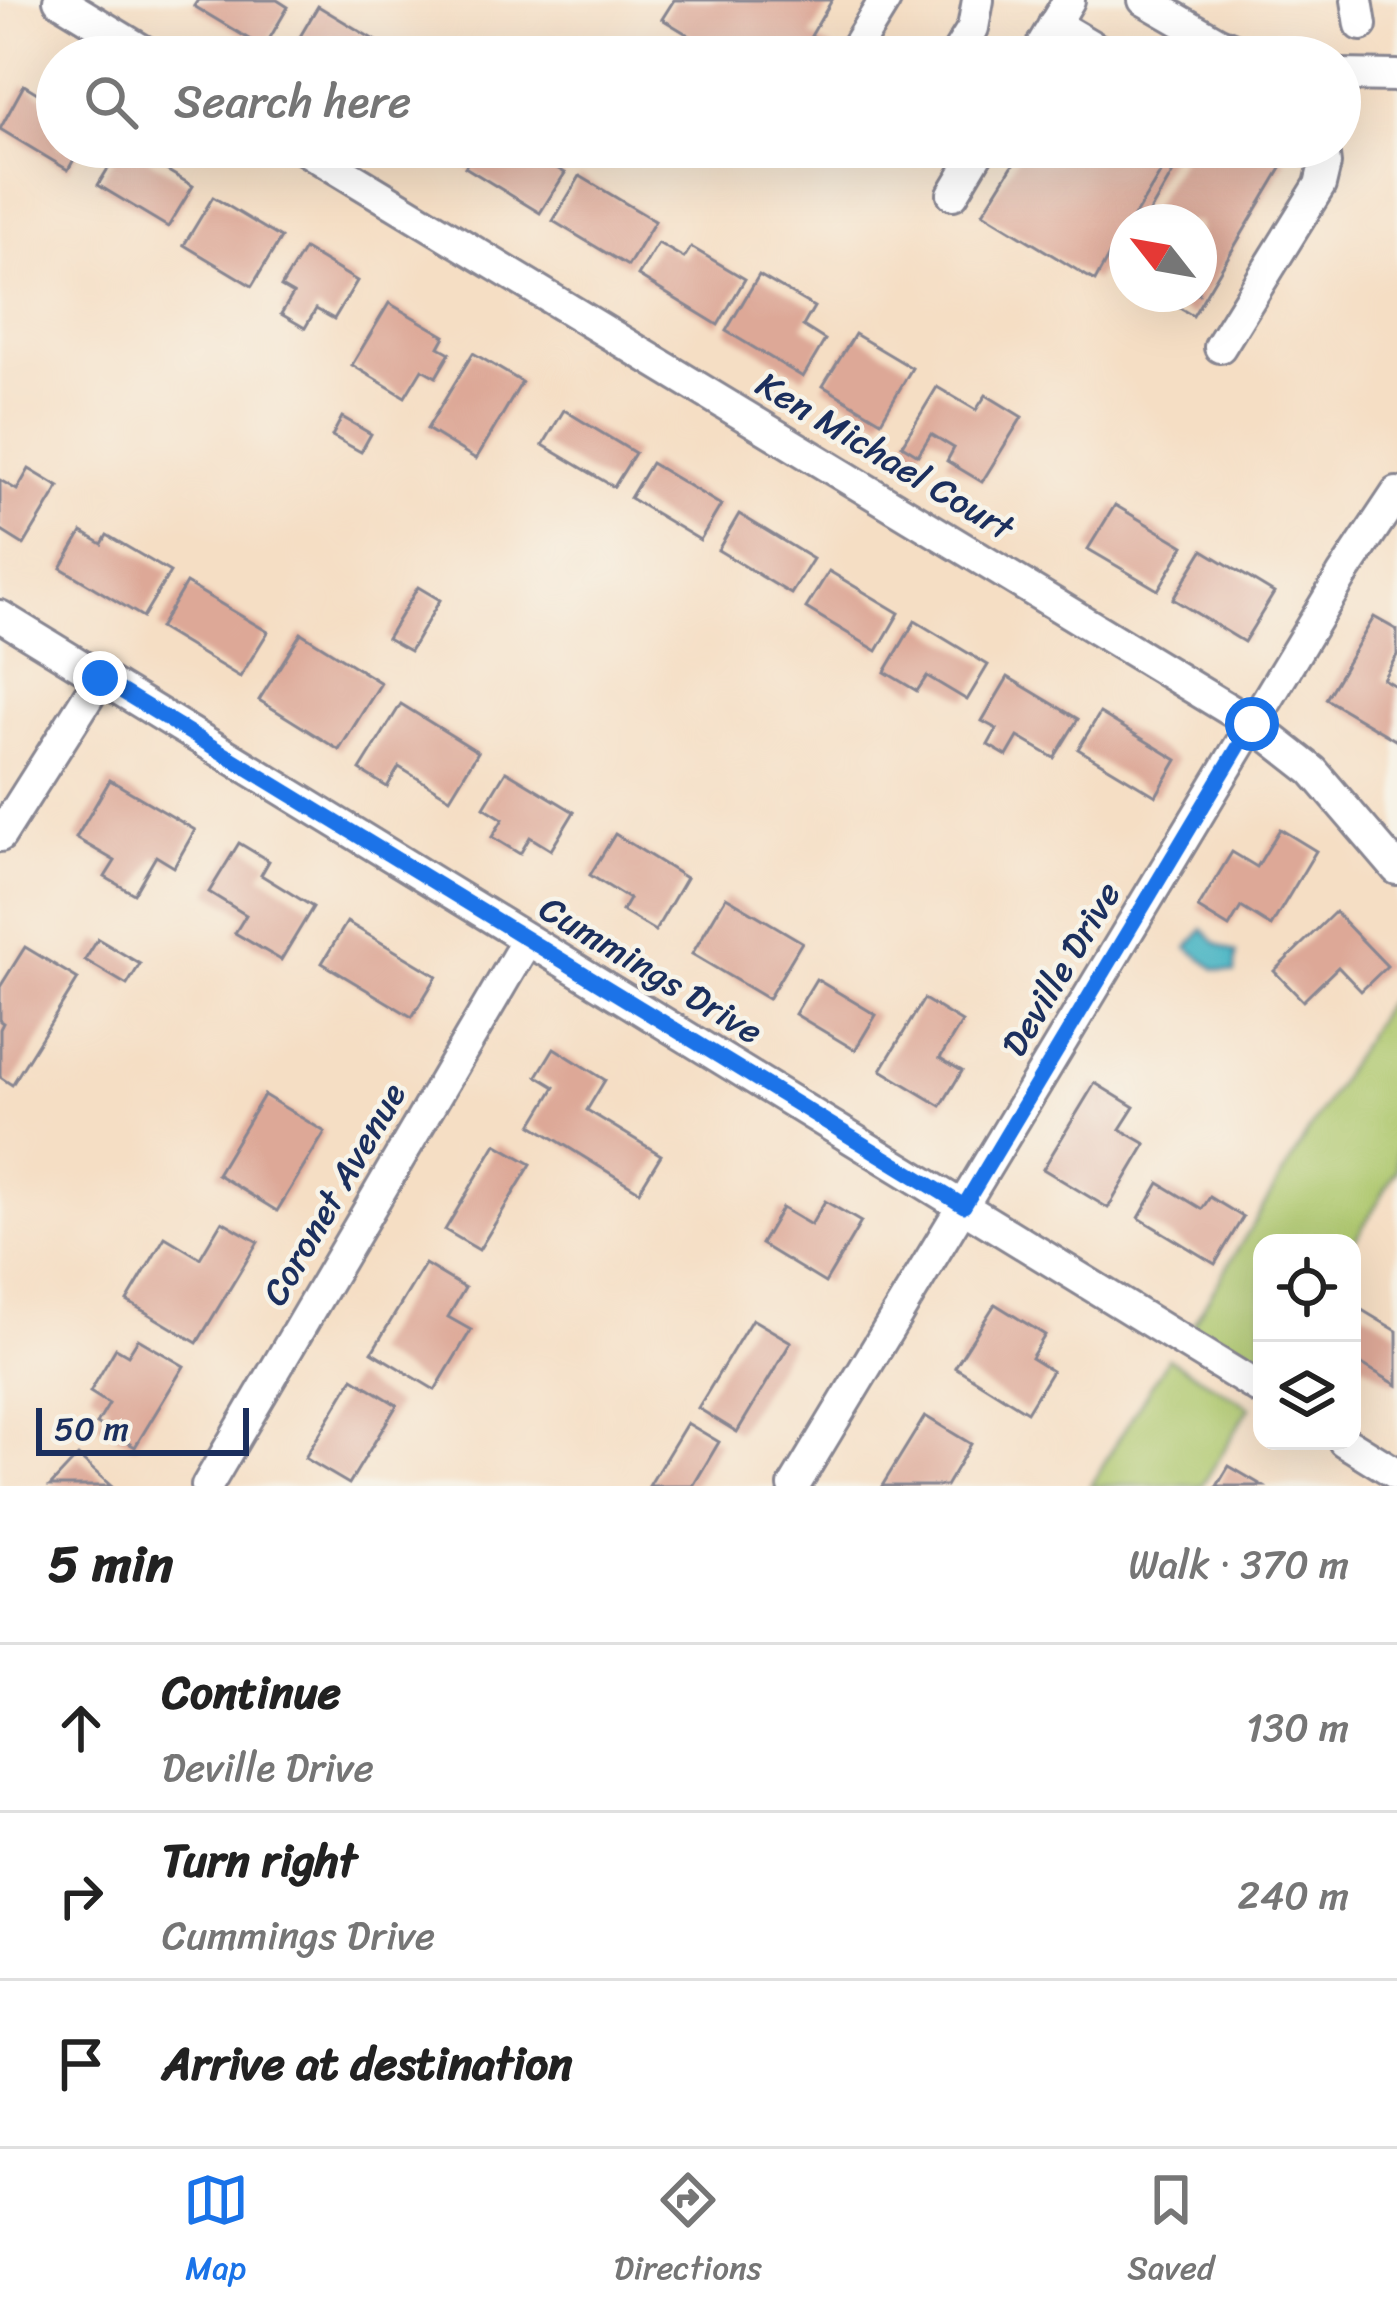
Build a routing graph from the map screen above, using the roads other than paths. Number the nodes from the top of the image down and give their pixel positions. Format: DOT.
graph roads {
  1 [pos="59,0"];
  2 [pos="885,0"];
  3 [pos="978,0"];
  4 [pos="1144,0"];
  5 [pos="1062,12"];
  6 [pos="118,36"];
  7 [pos="863,36"];
  8 [pos="968,36"];
  9 [pos="1088,36"];
  10 [pos="1195,36"];
  11 [pos="1361,76"];
  12 [pos="1397,76"];
  13 [pos="337,168"];
  14 [pos="968,168"];
  15 [pos="1324,168"];
  16 [pos="953,194"];
  17 [pos="1220,347"];
  18 [pos="1397,493"];
  19 [pos="0,616"];
  20 [pos="100,678"];
  21 [pos="1252,724"];
  22 [pos="0,836"];
  23 [pos="1397,869"];
  24 [pos="527,940"];
  25 [pos="964,1206"];
  26 [pos="1253,1384"];
  27 [pos="1358,1450"];
  28 [pos="1397,1474"];
  29 [pos="207,1486"];
  30 [pos="794,1486"];
  1 -- 6 [label="street"];
  2 -- 7 [label="street"];
  3 -- 8 [label="street"];
  4 -- 10 [label="street"];
  5 -- 9 [label="street"];
  11 -- 12 [label="street"];
  13 -- 21 [label="street, Ken Michael Court"];
  14 -- 16 [label="street"];
  15 -- 17 [label="street"];
  18 -- 21 [label="street, Deville Drive"];
  19 -- 20 [label="street, Cummings Drive"];
  20 -- 22 [label="street"];
  20 -- 24 [label="street, Cummings Drive"];
  21 -- 23 [label="street, Ken Michael Court"];
  21 -- 25 [label="street, Deville Drive"];
  24 -- 25 [label="street, Cummings Drive"];
  24 -- 29 [label="street, Coronet Avenue"];
  25 -- 26 [label="street, Cummings Drive"];
  25 -- 30 [label="street, Deville Drive"];
  27 -- 28 [label="street"];
}
